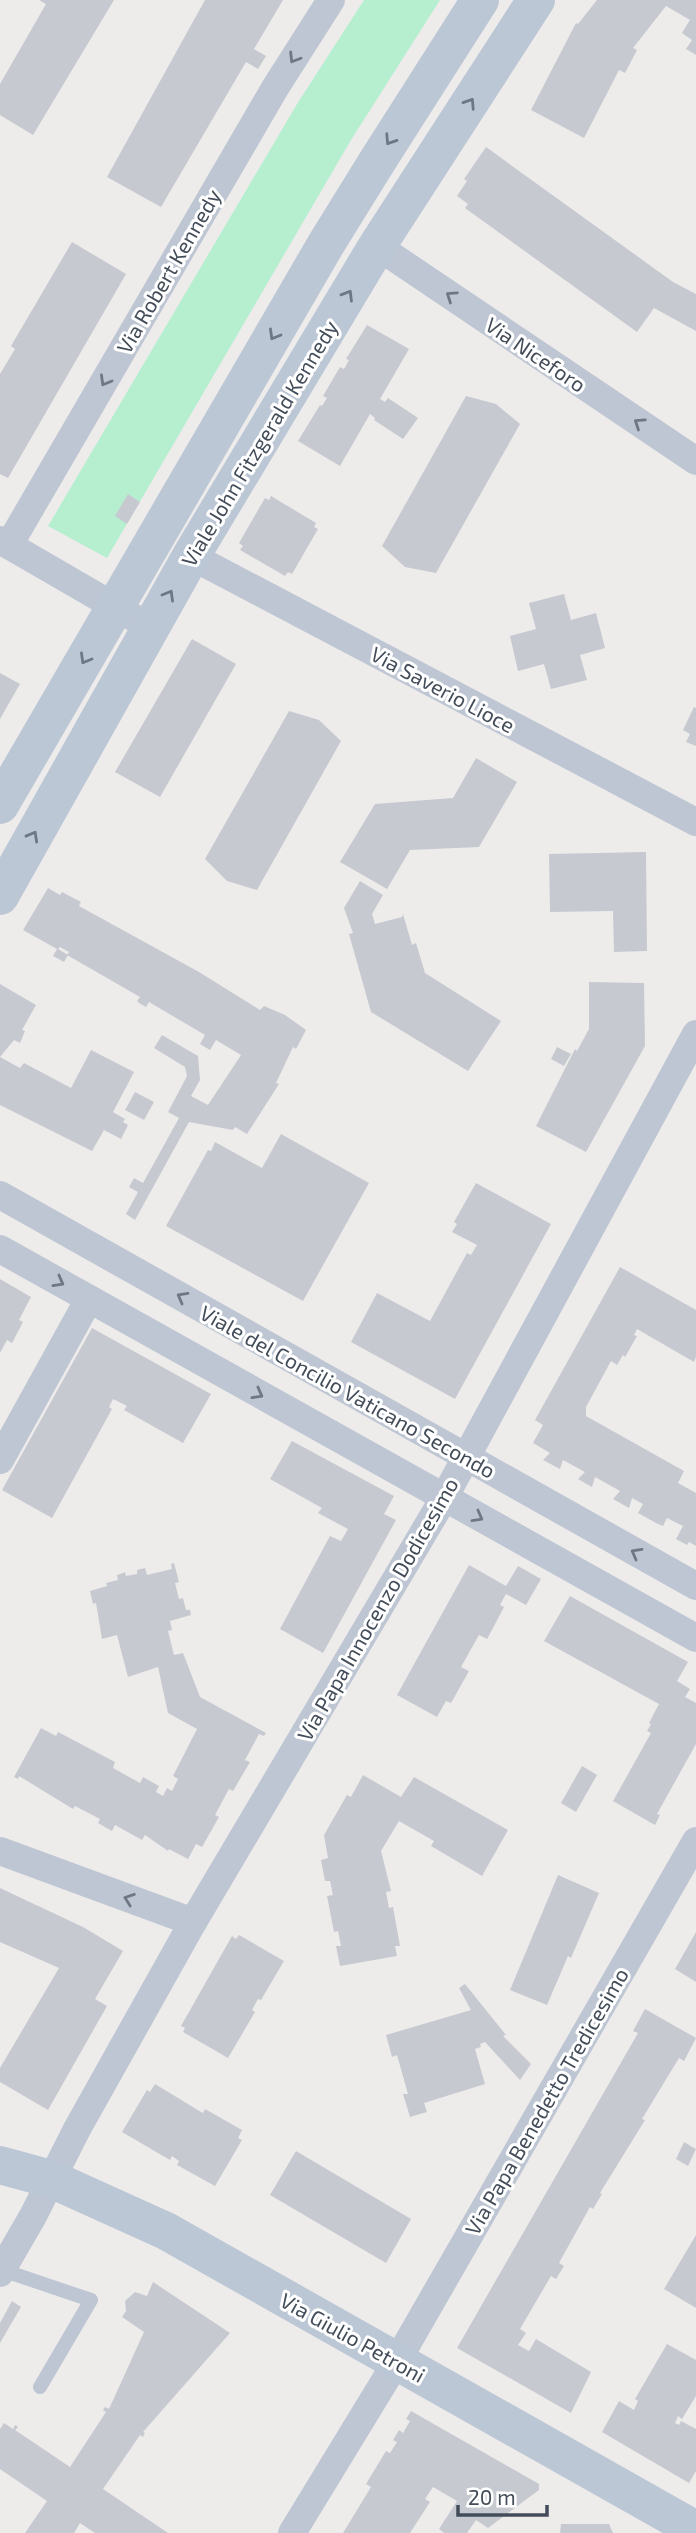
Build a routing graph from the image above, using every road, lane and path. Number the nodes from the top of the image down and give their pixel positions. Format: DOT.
graph roads {
  1 [pos="331,0"];
  2 [pos="480,0"];
  3 [pos="537,0"];
  4 [pos="377,246"];
  5 [pos="696,461"];
  6 [pos="5,542"];
  7 [pos="191,556"];
  8 [pos="115,607"];
  9 [pos="150,627"];
  10 [pos="0,805"];
  11 [pos="696,822"];
  12 [pos="0,896"];
  13 [pos="696,1034"];
  14 [pos="0,1195"];
  15 [pos="0,1249"];
  16 [pos="89,1299"];
  17 [pos="466,1458"];
  18 [pos="0,1460"];
  19 [pos="444,1498"];
  20 [pos="696,1586"];
  21 [pos="696,1638"];
  22 [pos="696,1841"];
  23 [pos="0,1852"];
  24 [pos="193,1922"];
  25 [pos="0,2165"];
  26 [pos="51,2179"];
  27 [pos="1,2271"];
  28 [pos="397,2361"];
  29 [pos="40,2387"];
  30 [pos="696,2530"];
  31 [pos="292,2533"];
  1 -- 6 [label="street, Via Robert Kennedy, one-way"];
  2 -- 8 [label="main road, Viale John Fitzgerald Kennedy, one-way"];
  4 -- 3 [label="main road, Viale John Fitzgerald Kennedy, one-way"];
  5 -- 4 [label="street, Via Niceforo, one-way"];
  7 -- 4 [label="main road, Viale John Fitzgerald Kennedy, one-way"];
  6 -- 8 [label="street"];
  9 -- 7 [label="main road, Viale John Fitzgerald Kennedy, one-way"];
  7 -- 11 [label="street, Via Saverio Lioce"];
  8 -- 9 [label="street"];
  8 -- 10 [label="main road, Viale John Fitzgerald Kennedy, one-way"];
  12 -- 9 [label="main road, Viale John Fitzgerald Kennedy, one-way"];
  13 -- 17 [label="street, Via Papa Innocenzo Dodicesimo"];
  17 -- 14 [label="street, Viale del Concilio Vaticano Secondo, one-way"];
  15 -- 16 [label="street, one-way"];
  16 -- 18 [label="street"];
  16 -- 19 [label="street, one-way"];
  17 -- 19 [label="street, Via Papa Innocenzo Dodicesimo"];
  20 -- 17 [label="street, Viale del Concilio Vaticano Secondo, one-way"];
  19 -- 21 [label="street, one-way"];
  19 -- 24 [label="street, Via Papa Innocenzo Dodicesimo"];
  22 -- 28 [label="street, Via Papa Benedetto Tredicesimo"];
  24 -- 23 [label="street, one-way"];
  24 -- 26 [label="street, Via Papa Innocenzo Dodicesimo"];
  25 -- 26 [label="main road, Via Giulio Petroni"];
  26 -- 27 [label="street, Via Papa Innocenzo Dodicesimo"];
  26 -- 28 [label="main road, Via Giulio Petroni"];
  27 -- 29 [label="lane"];
  28 -- 30 [label="main road, Via Giulio Petroni"];
  28 -- 31 [label="street, Via Papa Benedetto Tredicesimo"];
}
